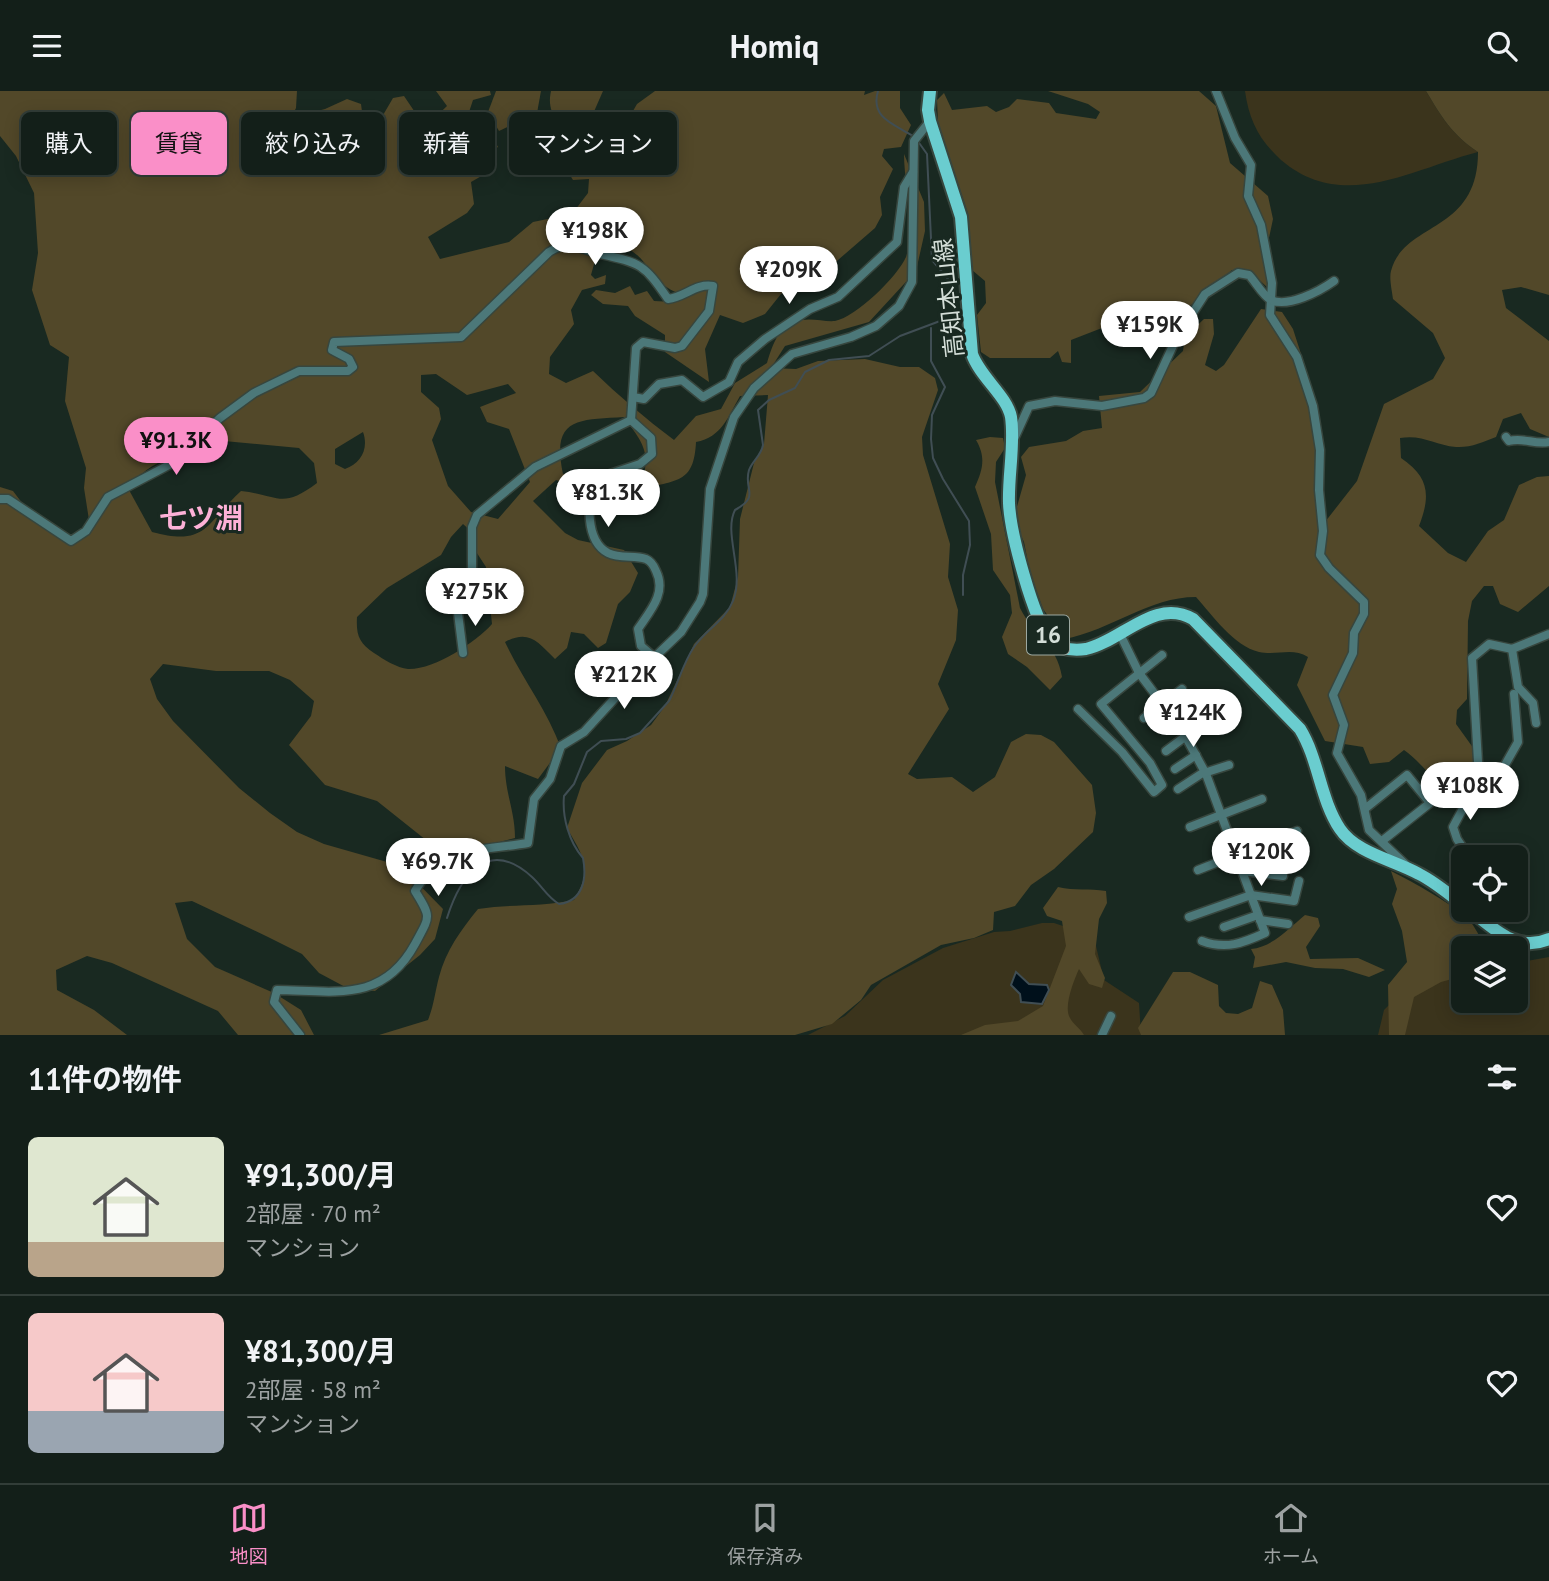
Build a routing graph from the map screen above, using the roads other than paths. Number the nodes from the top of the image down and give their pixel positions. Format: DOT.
graph roads {
  1 [pos="930,91"];
  2 [pos="1216,91"];
  3 [pos="930,121"];
  4 [pos="914,169"];
  5 [pos="1334,281"];
  6 [pos="1269,299"];
  7 [pos="633,397"];
  8 [pos="631,420"];
  9 [pos="1506,437"];
  10 [pos="1549,442"];
  11 [pos="1012,445"];
  12 [pos="0,499"];
  13 [pos="1120,634"];
  14 [pos="1549,634"];
  15 [pos="1512,649"];
  16 [pos="463,653"];
  17 [pos="1162,655"];
  18 [pos="654,656"];
  19 [pos="1139,673"];
  20 [pos="1182,689"];
  21 [pos="1514,694"];
  22 [pos="1164,703"];
  23 [pos="1078,709"];
  24 [pos="1144,718"];
  25 [pos="1536,723"];
  26 [pos="1202,724"];
  27 [pos="1185,736"];
  28 [pos="1166,751"];
  29 [pos="1196,754"];
  30 [pos="1228,765"];
  31 [pos="1175,769"];
  32 [pos="1206,774"];
  33 [pos="1479,779"];
  34 [pos="1178,789"];
  35 [pos="1262,799"];
  36 [pos="1366,808"];
  37 [pos="1222,814"];
  38 [pos="1190,827"];
  39 [pos="1297,831"];
  40 [pos="1382,841"];
  41 [pos="1462,845"];
  42 [pos="1237,856"];
  43 [pos="1411,869"];
  44 [pos="1198,870"];
  45 [pos="1243,871"];
  46 [pos="1283,876"];
  47 [pos="1299,881"];
  48 [pos="1251,895"];
  49 [pos="1451,897"];
  50 [pos="1189,917"];
  51 [pos="1259,918"];
  52 [pos="1487,922"];
  53 [pos="1288,924"];
  54 [pos="1224,927"];
  55 [pos="1549,939"];
  56 [pos="1202,941"];
  57 [pos="1111,1016"];
  58 [pos="300,1035"];
  59 [pos="1102,1035"];
  1 -- 3 [label="main road, 高知本山線 / 16"];
  2 -- 6 [label="street"];
  3 -- 4 [label="street"];
  3 -- 11 [label="main road, 高知本山線 / 16"];
  4 -- 7 [label="street"];
  4 -- 18 [label="street"];
  5 -- 6 [label="street"];
  6 -- 11 [label="street"];
  6 -- 36 [label="street"];
  7 -- 8 [label="street"];
  7 -- 12 [label="street"];
  8 -- 16 [label="street"];
  8 -- 18 [label="street"];
  9 -- 10 [label="street"];
  11 -- 13 [label="main road, 高知本山線 / 16"];
  13 -- 19 [label="street"];
  13 -- 43 [label="main road, 高知本山線 / 16"];
  14 -- 15 [label="street"];
  15 -- 25 [label="street"];
  15 -- 33 [label="street"];
  17 -- 19 [label="street"];
  18 -- 58 [label="street"];
  19 -- 22 [label="street"];
  19 -- 23 [label="street"];
  20 -- 22 [label="street"];
  21 -- 33 [label="street"];
  22 -- 24 [label="street"];
  22 -- 27 [label="street"];
  26 -- 27 [label="street"];
  27 -- 28 [label="street"];
  27 -- 29 [label="street"];
  29 -- 31 [label="street"];
  29 -- 32 [label="street"];
  30 -- 32 [label="street"];
  32 -- 34 [label="street"];
  32 -- 37 [label="street"];
  33 -- 41 [label="street"];
  35 -- 37 [label="street"];
  36 -- 40 [label="street"];
  36 -- 40 [label="street"];
  37 -- 38 [label="street"];
  37 -- 42 [label="street"];
  39 -- 42 [label="street"];
  40 -- 43 [label="street"];
  42 -- 44 [label="street"];
  42 -- 45 [label="street"];
  43 -- 49 [label="main road, 高知本山線 / 16"];
  45 -- 46 [label="street"];
  45 -- 48 [label="street"];
  47 -- 48 [label="street"];
  48 -- 50 [label="street"];
  48 -- 51 [label="street"];
  51 -- 53 [label="street"];
  51 -- 54 [label="street"];
  51 -- 56 [label="street"];
  52 -- 55 [label="main road"];
  57 -- 59 [label="street"];
}
